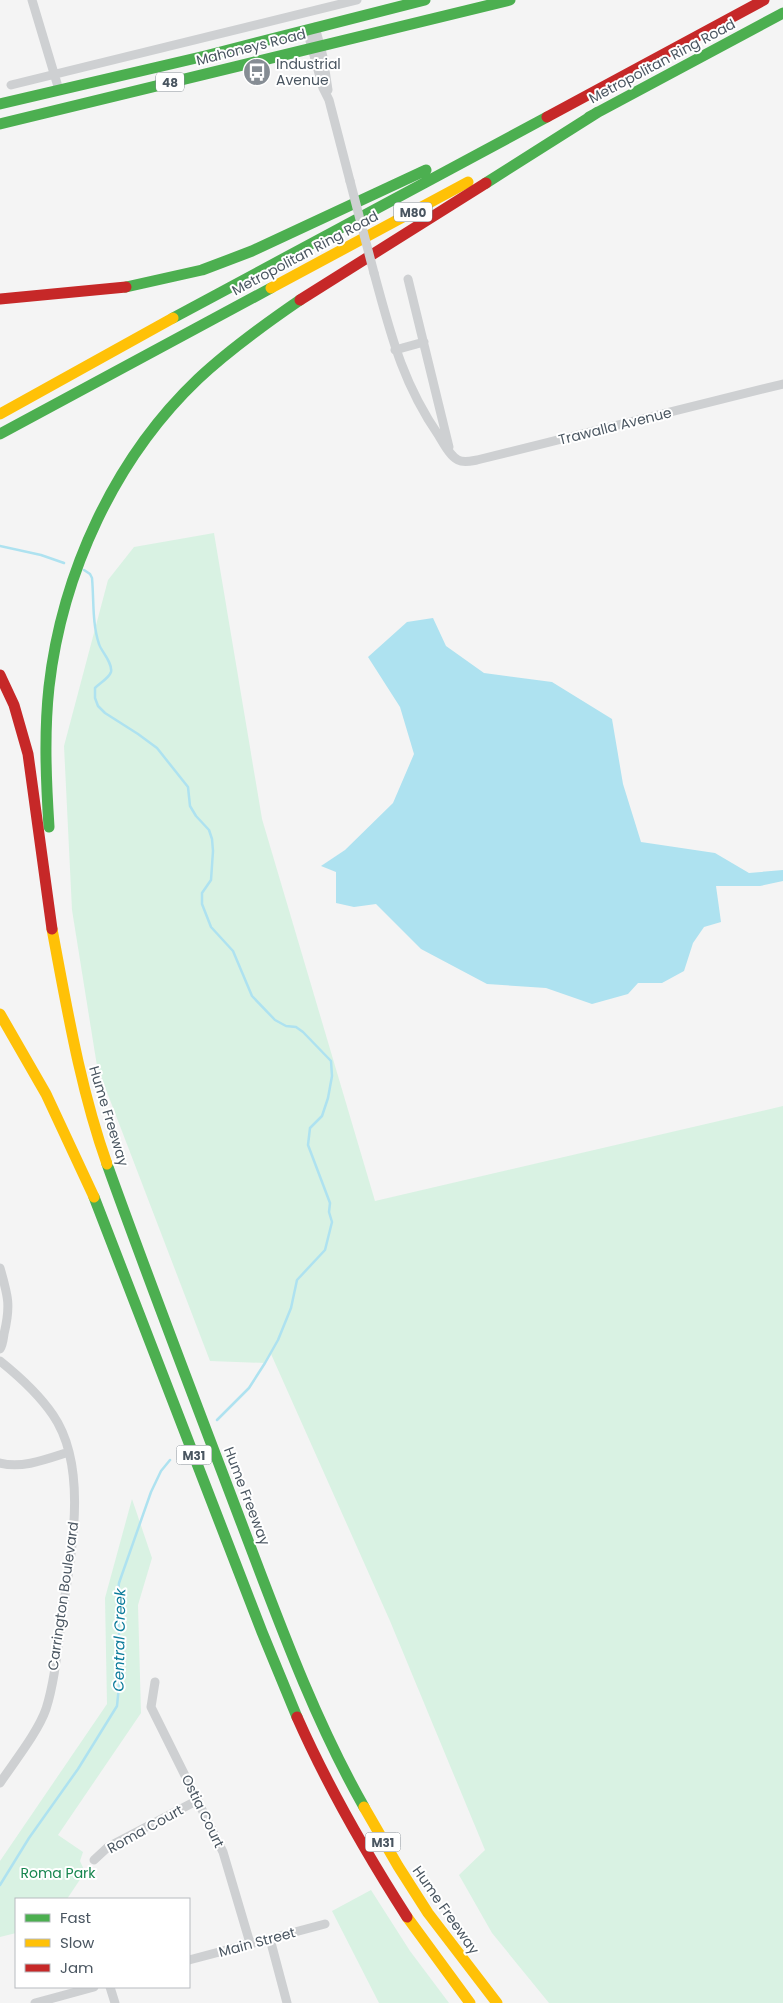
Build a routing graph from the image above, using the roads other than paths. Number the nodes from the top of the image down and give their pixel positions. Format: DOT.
graph roads {
  1 [pos="32,0"];
  2 [pos="357,0"];
  3 [pos="425,0"];
  4 [pos="510,0"];
  5 [pos="764,0"];
  6 [pos="376,12"];
  7 [pos="783,13"];
  8 [pos="311,28"];
  9 [pos="386,30"];
  10 [pos="316,47"];
  11 [pos="54,74"];
  12 [pos="612,83"];
  13 [pos="11,85"];
  14 [pos="59,90"];
  15 [pos="25,98"];
  16 [pos="0,104"];
  17 [pos="598,112"];
  18 [pos="29,117"];
  19 [pos="0,124"];
  20 [pos="408,279"];
  21 [pos="0,299"];
  22 [pos="424,342"];
  23 [pos="395,350"];
  24 [pos="783,384"];
  25 [pos="0,414"];
  26 [pos="0,434"];
  27 [pos="450,452"];
  28 [pos="0,675"];
  29 [pos="57,960"];
  30 [pos="0,1014"];
  31 [pos="0,1268"];
  32 [pos="2,1338"];
  33 [pos="0,1349"];
  34 [pos="0,1361"];
  35 [pos="69,1452"];
  36 [pos="0,1464"];
  37 [pos="155,1682"];
  38 [pos="0,1783"];
  39 [pos="198,1800"];
  40 [pos="94,1860"];
  41 [pos="326,1924"];
  42 [pos="270,1939"];
  43 [pos="250,1944"];
  44 [pos="190,1960"];
  45 [pos="90,1988"];
  46 [pos="110,1988"];
  47 [pos="35,2003"];
  48 [pos="114,2003"];
  49 [pos="287,2003"];
  50 [pos="470,2003"];
  51 [pos="497,2003"];
  1 -- 11 [label="street"];
  2 -- 11 [label="street, Mahoneys Road"];
  3 -- 6 [label="main road, Mahoneys Road / 48"];
  4 -- 9 [label="main road, Mahoneys Road / 48"];
  5 -- 12 [label="main road, Metropolitan Ring Road / M80"];
  6 -- 8 [label="main road, Mahoneys Road / 48"];
  6 -- 9 [label="main road"];
  7 -- 17 [label="main road, Metropolitan Ring Road / M80"];
  8 -- 10 [label="street"];
  8 -- 14 [label="main road, Mahoneys Road / 48"];
  9 -- 10 [label="main road, Mahoneys Road / 48"];
  10 -- 18 [label="main road, Mahoneys Road / 48"];
  10 -- 23 [label="street, bridge"];
  11 -- 13 [label="street, Mahoneys Road"];
  11 -- 14 [label="street"];
  12 -- 21 [label="main road"];
  12 -- 25 [label="main road, Metropolitan Ring Road / M80"];
  14 -- 15 [label="main road, Mahoneys Road / 48"];
  15 -- 16 [label="main road, Mahoneys Road / 48"];
  15 -- 18 [label="main road"];
  17 -- 26 [label="main road, Metropolitan Ring Road / M80"];
  17 -- 29 [label="main road"];
  18 -- 19 [label="main road, Mahoneys Road / 48"];
  20 -- 22 [label="street"];
  22 -- 23 [label="street"];
  22 -- 27 [label="street"];
  23 -- 27 [label="street"];
  24 -- 27 [label="street, Trawalla Avenue"];
  28 -- 29 [label="main road"];
  29 -- 51 [label="main road, Hume Freeway / M31"];
  30 -- 50 [label="main road, M31"];
  31 -- 32 [label="street"];
  32 -- 33 [label="street"];
  34 -- 35 [label="street, Carrington Boulevard"];
  35 -- 36 [label="street"];
  35 -- 38 [label="street, Carrington Boulevard"];
  37 -- 39 [label="street, Ostia Court"];
  39 -- 40 [label="street, Roma Court"];
  39 -- 43 [label="street, Ostia Court"];
  41 -- 42 [label="street, Main Street"];
  42 -- 43 [label="street, Main Street"];
  42 -- 49 [label="street"];
  43 -- 44 [label="street, Main Street"];
  45 -- 47 [label="street"];
  46 -- 48 [label="street"];
}
